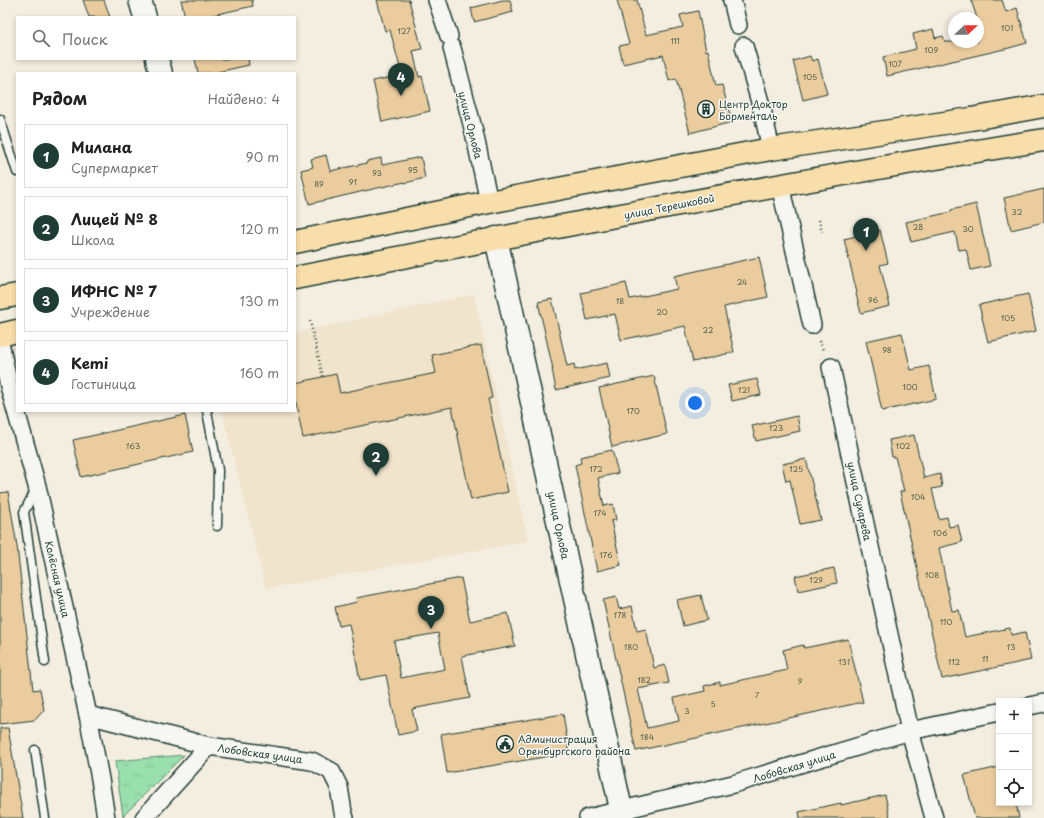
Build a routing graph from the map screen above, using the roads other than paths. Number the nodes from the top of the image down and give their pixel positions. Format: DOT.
graph roads {
  1 [pos="140,0"];
  2 [pos="437,0"];
  3 [pos="732,0"];
  4 [pos="145,16"];
  5 [pos="738,25"];
  6 [pos="744,46"];
  7 [pos="157,60"];
  8 [pos="161,72"];
  9 [pos="1044,106"];
  10 [pos="0,119"];
  11 [pos="1044,140"];
  12 [pos="771,149"];
  13 [pos="16,169"];
  14 [pos="780,185"];
  15 [pos="488,202"];
  16 [pos="496,238"];
  17 [pos="296,242"];
  18 [pos="296,278"];
  19 [pos="16,295"];
  20 [pos="0,298"];
  21 [pos="812,325"];
  22 [pos="16,331"];
  23 [pos="0,335"];
  24 [pos="0,342"];
  25 [pos="831,368"];
  26 [pos="16,411"];
  27 [pos="16,412"];
  28 [pos="207,412"];
  29 [pos="37,486"];
  30 [pos="217,526"];
  31 [pos="45,662"];
  32 [pos="1044,703"];
  33 [pos="1032,705"];
  34 [pos="996,713"];
  35 [pos="88,715"];
  36 [pos="910,731"];
  37 [pos="209,746"];
  38 [pos="35,750"];
  39 [pos="622,814"];
  40 [pos="45,818"];
  41 [pos="106,818"];
  42 [pos="144,818"];
  43 [pos="345,818"];
  44 [pos="588,818"];
  45 [pos="934,818"];
  1 -- 4 [label="main road"];
  2 -- 15 [label="street, улица Орлова"];
  3 -- 5 [label="street"];
  6 -- 12 [label="street"];
  7 -- 8 [label="main road"];
  9 -- 12 [label="main road"];
  10 -- 13 [label="lane"];
  11 -- 14 [label="main road, улица Терешковой"];
  12 -- 15 [label="main road"];
  14 -- 16 [label="main road, улица Терешковой"];
  14 -- 21 [label="street"];
  15 -- 17 [label="main road"];
  16 -- 18 [label="main road, улица Терешковой"];
  16 -- 39 [label="main road, улица Орлова"];
  19 -- 20 [label="main road"];
  22 -- 23 [label="main road"];
  24 -- 26 [label="street, Колёсная улица"];
  25 -- 36 [label="street, улица Сухарева"];
  27 -- 29 [label="street, Колёсная улица"];
  28 -- 30 [label="lane"];
  29 -- 31 [label="lane"];
  29 -- 35 [label="street, Колёсная улица"];
  32 -- 33 [label="street"];
  34 -- 36 [label="street, Лобовская улица"];
  35 -- 37 [label="street, Лобовская улица"];
  35 -- 41 [label="street, Колёсная улица"];
  36 -- 39 [label="street, Лобовская улица"];
  36 -- 45 [label="street, улица Сухарева"];
  37 -- 42 [label="street, Лобовская улица"];
  37 -- 43 [label="street, Лобовская улица"];
  38 -- 40 [label="lane"];
  39 -- 44 [label="street, Лобовская улица"];
}
